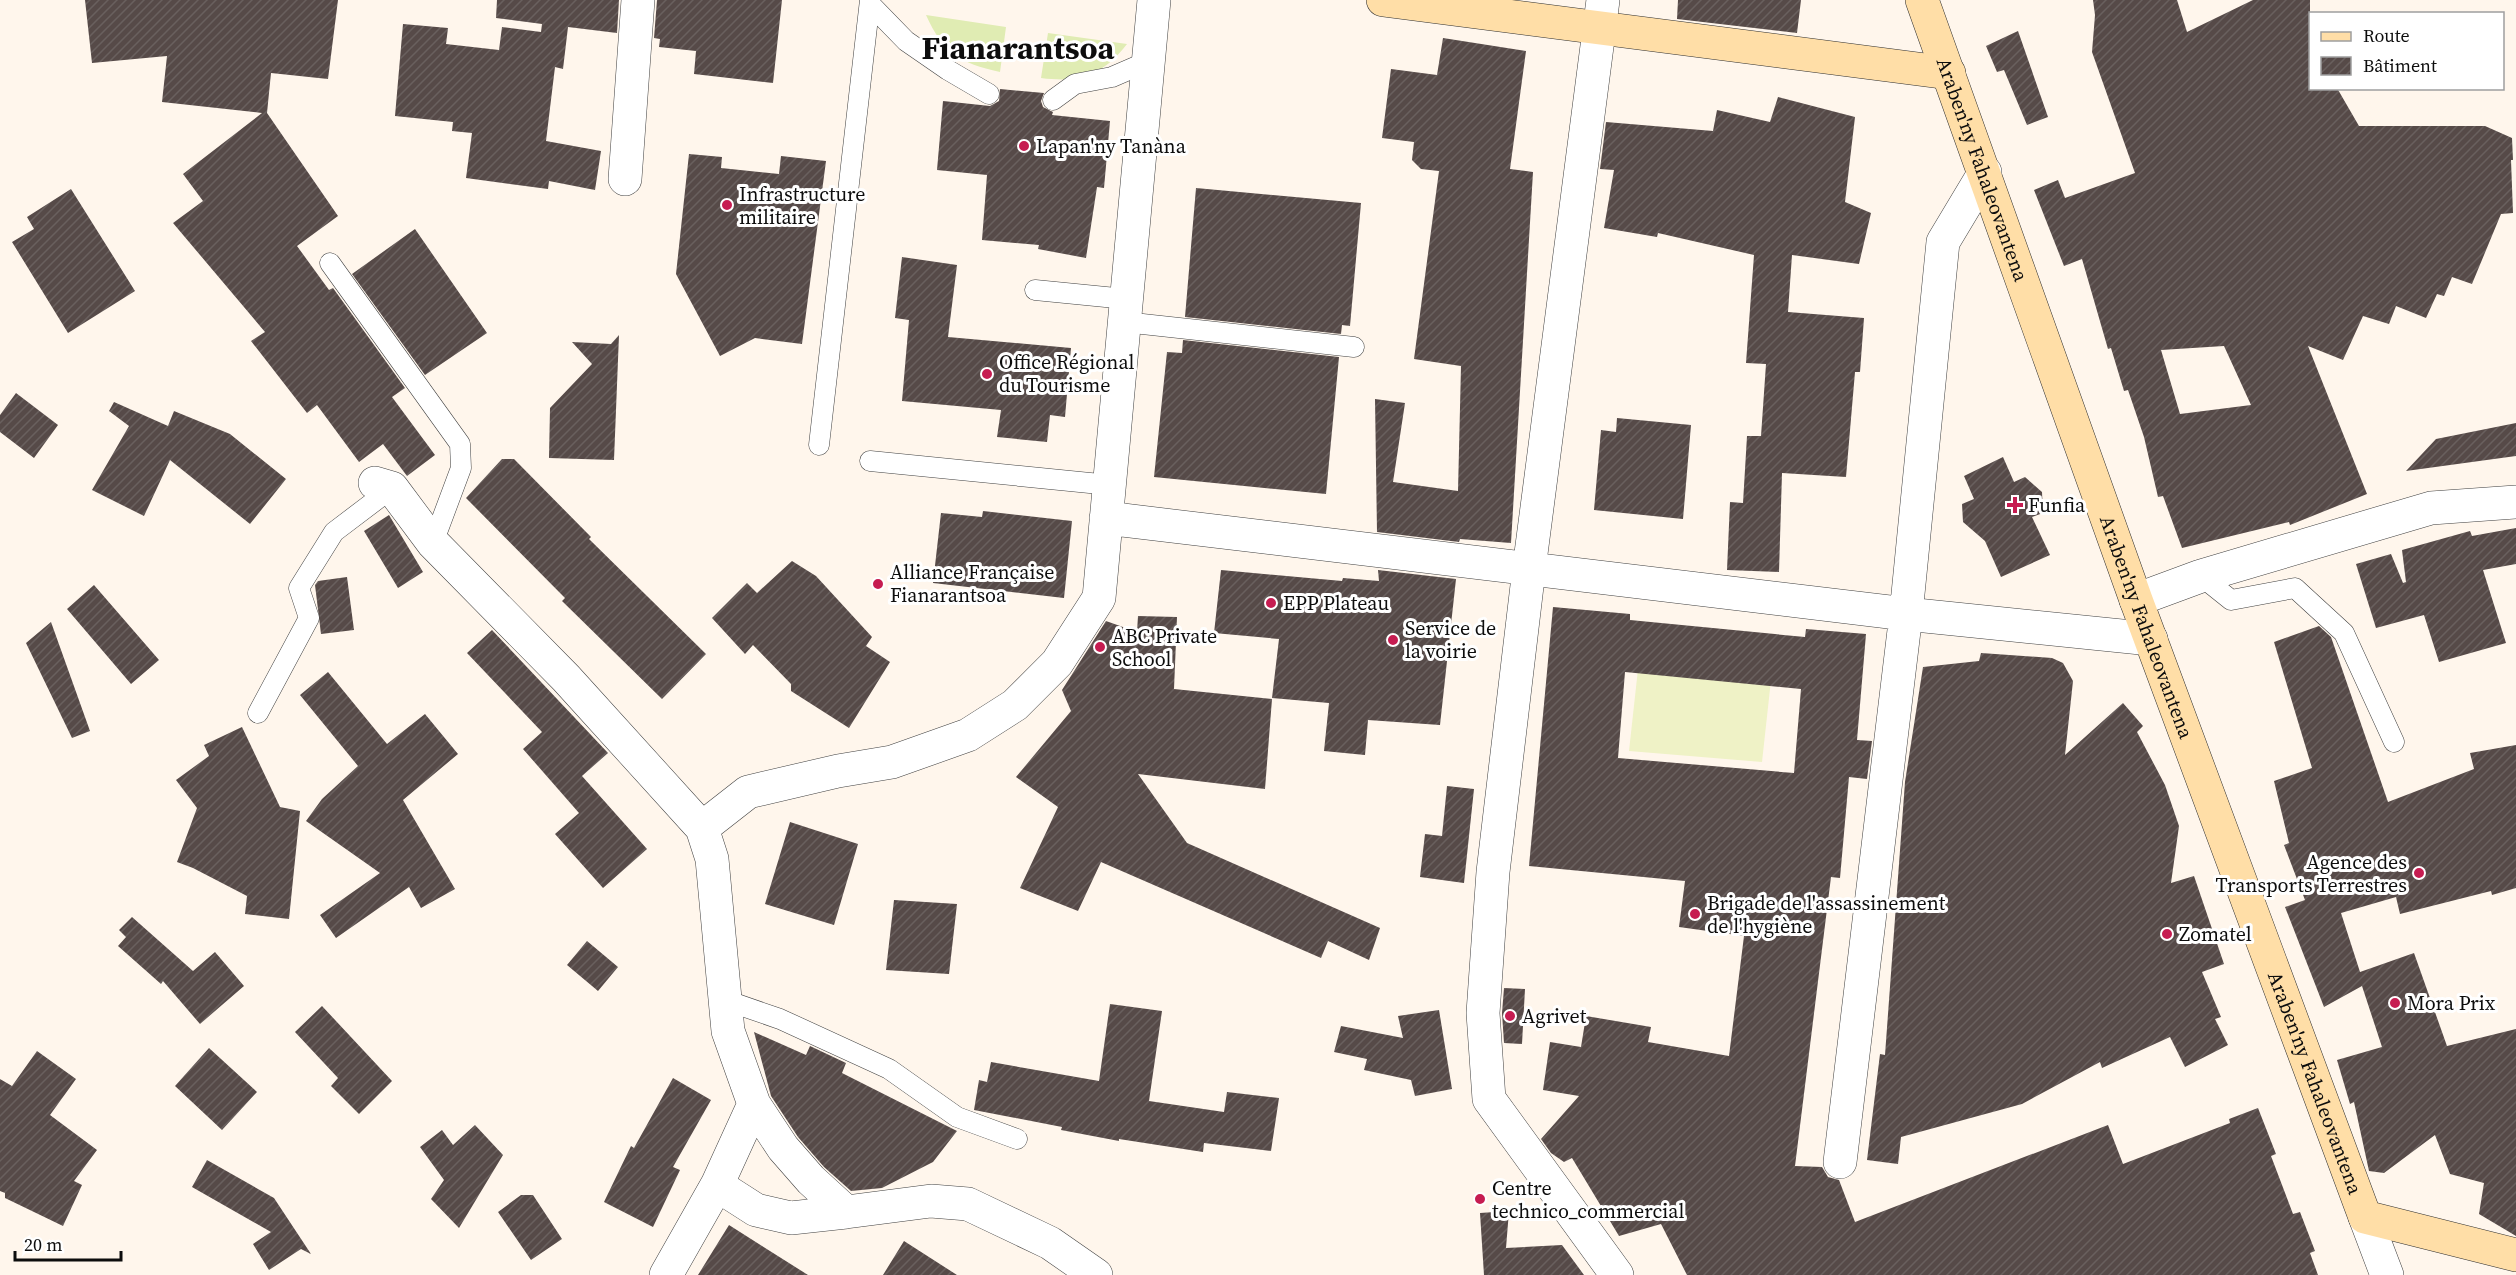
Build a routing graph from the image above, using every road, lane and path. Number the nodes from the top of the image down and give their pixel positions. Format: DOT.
graph roads {
  1 [pos="638,0"];
  2 [pos="1154,0"];
  3 [pos="1383,0"];
  4 [pos="1922,0"];
  5 [pos="870,2"];
  6 [pos="1601,15"];
  7 [pos="1149,61"];
  8 [pos="1949,73"];
  9 [pos="989,94"];
  10 [pos="1053,100"];
  11 [pos="1985,172"];
  12 [pos="625,179"];
  13 [pos="330,263"];
  14 [pos="1035,290"];
  15 [pos="1126,310"];
  16 [pos="1354,347"];
  17 [pos="819,445"];
  18 [pos="870,461"];
  19 [pos="383,485"];
  20 [pos="1110,485"];
  21 [pos="2516,502"];
  22 [pos="1106,518"];
  23 [pos="433,543"];
  24 [pos="1528,569"];
  25 [pos="2201,576"];
  26 [pos="2136,600"];
  27 [pos="1906,614"];
  28 [pos="2151,639"];
  29 [pos="258,713"];
  30 [pos="2394,742"];
  31 [pos="702,828"];
  32 [pos="725,1000"];
  33 [pos="754,1104"];
  34 [pos="1017,1139"];
  35 [pos="1840,1162"];
  36 [pos="717,1185"];
  37 [pos="846,1212"];
  38 [pos="2365,1217"];
  39 [pos="2516,1255"];
  40 [pos="666,1275"];
  41 [pos="1096,1275"];
  42 [pos="1617,1275"];
  43 [pos="2387,1275"];
  1 -- 12 [label="street"];
  2 -- 7 [label="street"];
  3 -- 6 [label="street"];
  4 -- 8 [label="street, Araben'ny Fahaleovantena"];
  5 -- 9 [label="lane"];
  5 -- 17 [label="lane"];
  6 -- 8 [label="street"];
  6 -- 24 [label="street"];
  7 -- 10 [label="lane"];
  7 -- 15 [label="street"];
  8 -- 11 [label="street, Araben'ny Fahaleovantena"];
  11 -- 26 [label="street, Araben'ny Fahaleovantena"];
  11 -- 27 [label="street"];
  13 -- 23 [label="lane"];
  14 -- 15 [label="lane"];
  15 -- 16 [label="lane"];
  15 -- 20 [label="street"];
  18 -- 20 [label="lane"];
  19 -- 23 [label="street"];
  19 -- 29 [label="lane"];
  20 -- 22 [label="street"];
  21 -- 25 [label="street"];
  22 -- 24 [label="street"];
  22 -- 31 [label="street"];
  23 -- 31 [label="street"];
  24 -- 27 [label="street"];
  24 -- 42 [label="street"];
  25 -- 26 [label="street"];
  25 -- 30 [label="lane"];
  26 -- 28 [label="street, Araben'ny Fahaleovantena"];
  27 -- 28 [label="street"];
  27 -- 35 [label="street"];
  28 -- 38 [label="street, Araben'ny Fahaleovantena"];
  31 -- 32 [label="street"];
  32 -- 33 [label="street"];
  32 -- 34 [label="lane"];
  33 -- 36 [label="street"];
  33 -- 37 [label="street"];
  36 -- 37 [label="street"];
  36 -- 40 [label="street"];
  37 -- 41 [label="street"];
  38 -- 39 [label="street"];
  38 -- 43 [label="street"];
}
